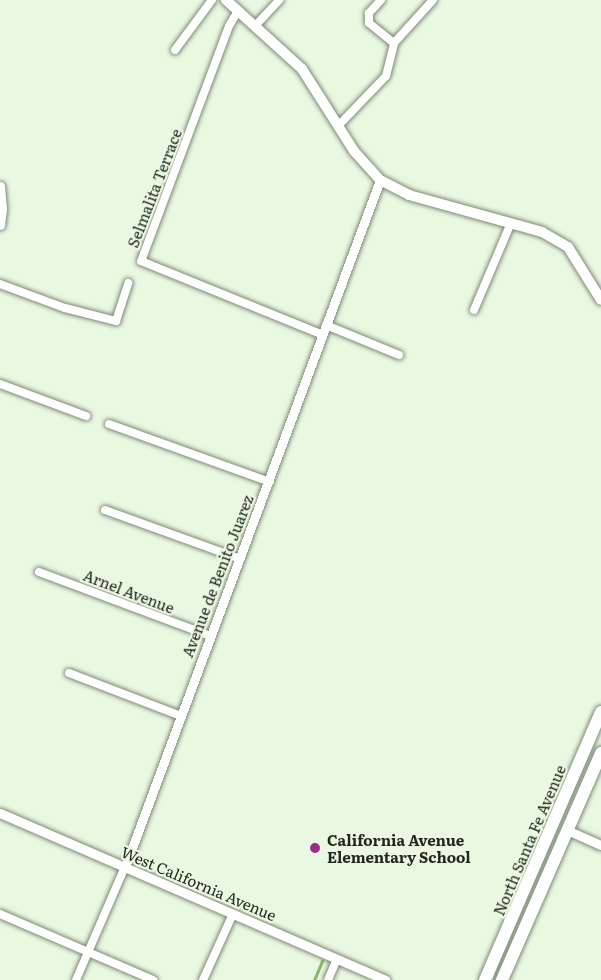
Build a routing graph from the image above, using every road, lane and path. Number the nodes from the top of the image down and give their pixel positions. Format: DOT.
graph roads {
  1 [pos="212,0"];
  2 [pos="226,0"];
  3 [pos="279,0"];
  4 [pos="381,0"];
  5 [pos="433,0"];
  6 [pos="238,10"];
  7 [pos="256,25"];
  8 [pos="394,43"];
  9 [pos="175,50"];
  10 [pos="338,126"];
  11 [pos="380,180"];
  12 [pos="0,186"];
  13 [pos="510,223"];
  14 [pos="0,225"];
  15 [pos="0,284"];
  16 [pos="128,284"];
  17 [pos="601,300"];
  18 [pos="474,310"];
  19 [pos="326,325"];
  20 [pos="323,335"];
  21 [pos="399,355"];
  22 [pos="0,384"];
  23 [pos="86,416"];
  24 [pos="109,424"];
  25 [pos="270,482"];
  26 [pos="105,510"];
  27 [pos="240,559"];
  28 [pos="39,572"];
  29 [pos="210,636"];
  30 [pos="69,673"];
  31 [pos="601,712"];
  32 [pos="181,716"];
  33 [pos="601,753"];
  34 [pos="0,813"];
  35 [pos="567,830"];
  36 [pos="601,845"];
  37 [pos="125,867"];
  38 [pos="529,878"];
  39 [pos="0,914"];
  40 [pos="233,914"];
  41 [pos="520,940"];
  42 [pos="88,952"];
  43 [pos="337,959"];
  44 [pos="76,980"];
  45 [pos="153,980"];
  46 [pos="203,980"];
  47 [pos="328,980"];
  48 [pos="385,980"];
  49 [pos="485,980"];
  50 [pos="502,980"];
  1 -- 9 [label="street"];
  2 -- 6 [label="main road"];
  3 -- 7 [label="street"];
  4 -- 8 [label="street"];
  5 -- 8 [label="street"];
  6 -- 7 [label="main road"];
  6 -- 20 [label="street, Selmalita Terrace"];
  7 -- 10 [label="main road"];
  8 -- 10 [label="street"];
  10 -- 11 [label="main road"];
  11 -- 13 [label="main road"];
  11 -- 19 [label="street, Avenue de Benito Juarez"];
  12 -- 14 [label="street"];
  13 -- 17 [label="main road"];
  13 -- 18 [label="street"];
  15 -- 16 [label="street"];
  19 -- 20 [label="street, Avenue de Benito Juarez"];
  19 -- 21 [label="street"];
  20 -- 25 [label="street, Avenue de Benito Juarez"];
  22 -- 23 [label="street"];
  24 -- 25 [label="street"];
  25 -- 27 [label="street, Avenue de Benito Juarez"];
  26 -- 27 [label="street"];
  27 -- 29 [label="street, Avenue de Benito Juarez"];
  28 -- 29 [label="street, Arnel Avenue"];
  29 -- 32 [label="street, Avenue de Benito Juarez"];
  30 -- 32 [label="street"];
  31 -- 38 [label="main road, North Santa Fe Avenue"];
  32 -- 37 [label="street, Avenue de Benito Juarez"];
  33 -- 35 [label="main road, North Santa Fe Avenue"];
  34 -- 37 [label="street, West California Avenue"];
  35 -- 36 [label="street"];
  35 -- 41 [label="main road, North Santa Fe Avenue"];
  37 -- 40 [label="street, West California Avenue"];
  37 -- 42 [label="street, Avenue de Benito Juarez"];
  38 -- 41 [label="main road"];
  38 -- 49 [label="main road, North Santa Fe Avenue"];
  39 -- 42 [label="street"];
  40 -- 43 [label="street, West California Avenue"];
  40 -- 46 [label="street"];
  41 -- 50 [label="main road, North Santa Fe Avenue"];
  42 -- 44 [label="street, Avenue de Benito Juarez"];
  42 -- 45 [label="street"];
  43 -- 47 [label="street"];
  43 -- 48 [label="street, West California Avenue"];
}
